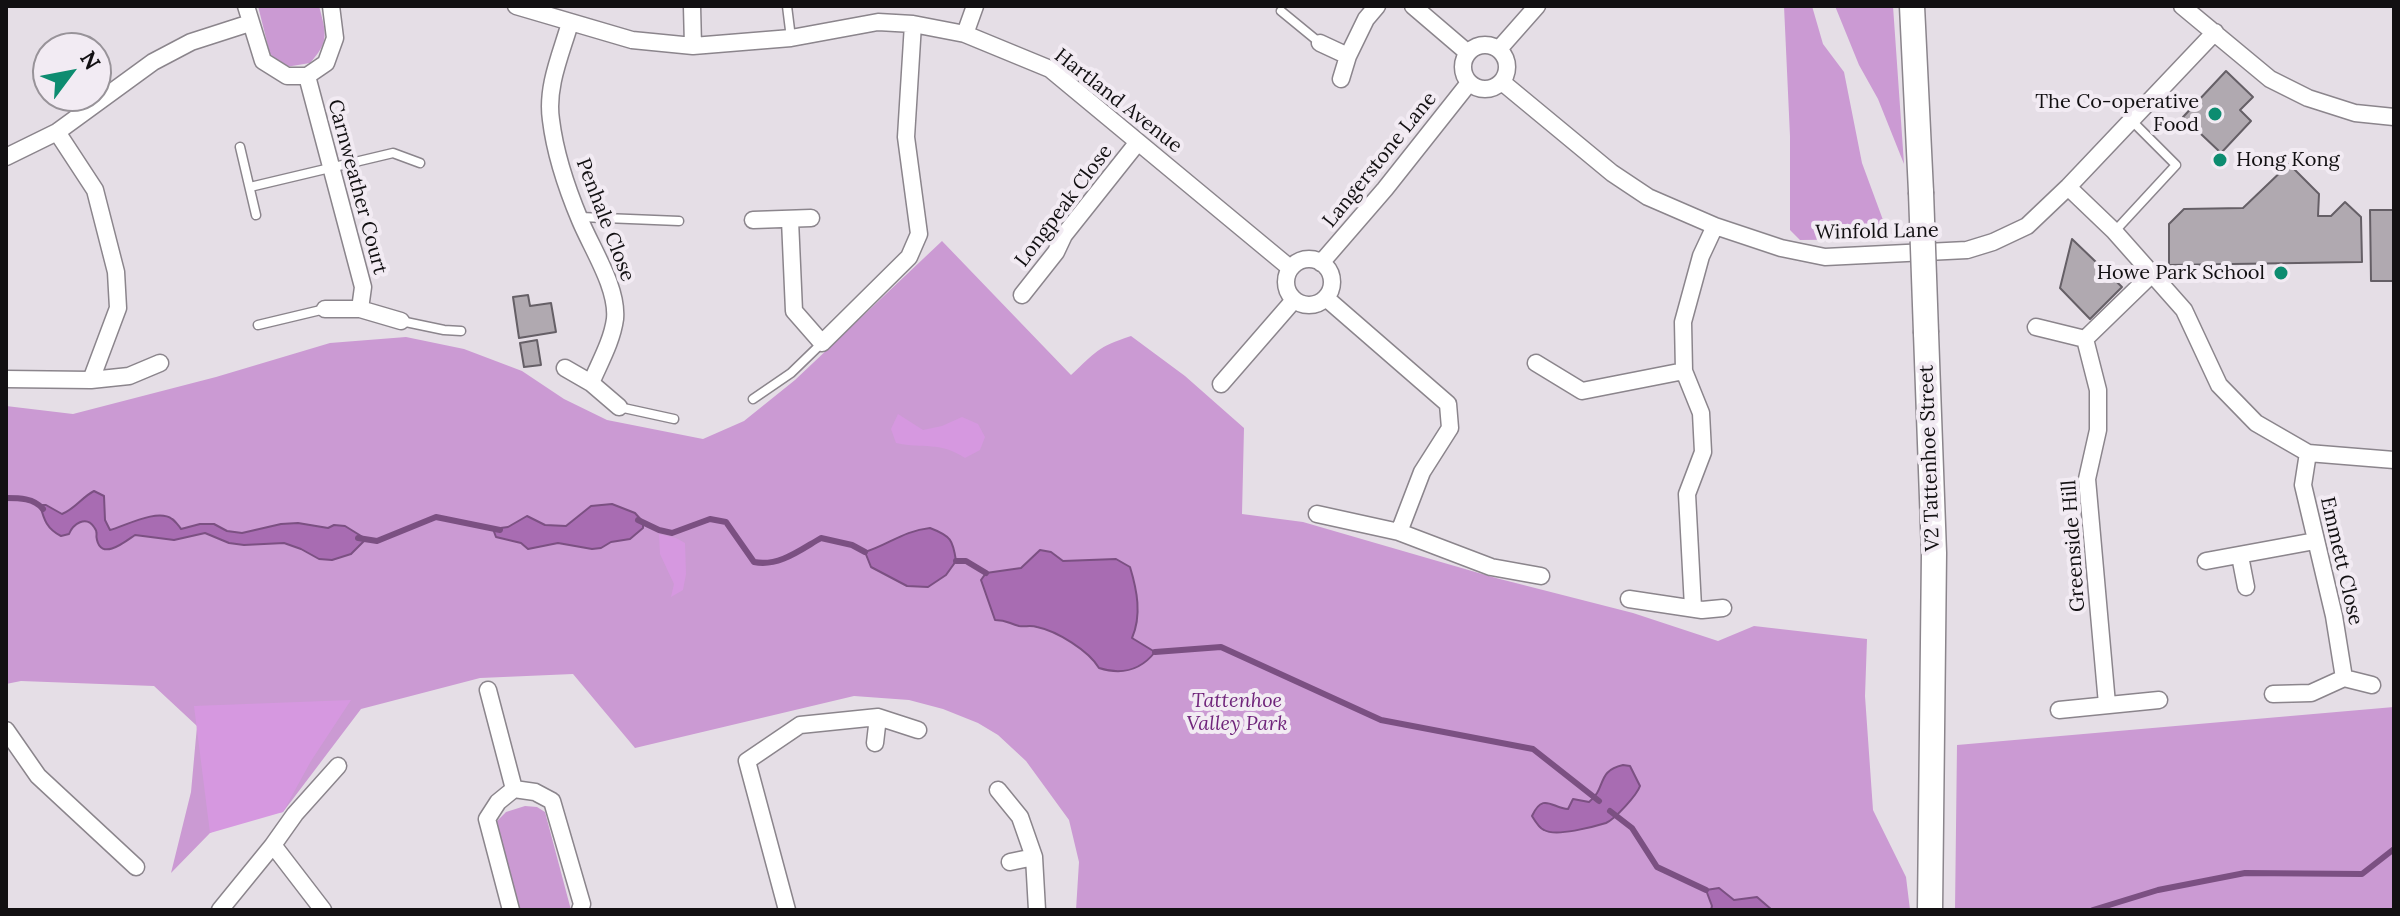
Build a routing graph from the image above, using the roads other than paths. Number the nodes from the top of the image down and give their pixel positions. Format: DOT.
graph roads {
  1 [pos="331,6"];
  2 [pos="516,6"];
  3 [pos="692,6"];
  4 [pos="787,6"];
  5 [pos="975,6"];
  6 [pos="1377,6"];
  7 [pos="1413,6"];
  8 [pos="1537,6"];
  9 [pos="1912,6"];
  10 [pos="2182,6"];
  11 [pos="1281,11"];
  12 [pos="248,14"];
  13 [pos="570,23"];
  14 [pos="913,24"];
  15 [pos="2215,32"];
  16 [pos="965,34"];
  17 [pos="791,38"];
  18 [pos="1320,43"];
  19 [pos="693,46"];
  20 [pos="1499,49"];
  21 [pos="1468,53"];
  22 [pos="1348,56"];
  23 [pos="307,76"];
  24 [pos="1341,79"];
  25 [pos="1502,82"];
  26 [pos="1469,83"];
  27 [pos="2394,117"];
  28 [pos="2131,120"];
  29 [pos="57,132"];
  30 [pos="1138,142"];
  31 [pos="240,147"];
  32 [pos="6,157"];
  33 [pos="420,163"];
  34 [pos="330,166"];
  35 [pos="250,187"];
  36 [pos="2068,187"];
  37 [pos="256,215"];
  38 [pos="579,217"];
  39 [pos="811,218"];
  40 [pos="753,220"];
  41 [pos="790,220"];
  42 [pos="679,221"];
  43 [pos="1715,226"];
  44 [pos="2114,231"];
  45 [pos="1321,263"];
  46 [pos="1290,268"];
  47 [pos="2152,274"];
  48 [pos="1022,295"];
  49 [pos="1326,298"];
  50 [pos="1294,300"];
  51 [pos="325,309"];
  52 [pos="360,309"];
  53 [pos="401,321"];
  54 [pos="258,325"];
  55 [pos="2036,327"];
  56 [pos="461,331"];
  57 [pos="2085,339"];
  58 [pos="822,343"];
  59 [pos="160,363"];
  60 [pos="1536,363"];
  61 [pos="565,368"];
  62 [pos="1684,371"];
  63 [pos="6,379"];
  64 [pos="91,380"];
  65 [pos="591,383"];
  66 [pos="1221,384"];
  67 [pos="753,399"];
  68 [pos="619,407"];
  69 [pos="674,419"];
  70 [pos="2308,453"];
  71 [pos="2394,460"];
  72 [pos="1317,514"];
  73 [pos="1399,532"];
  74 [pos="2315,541"];
  75 [pos="2240,556"];
  76 [pos="2206,561"];
  77 [pos="1541,576"];
  78 [pos="2246,587"];
  79 [pos="1629,599"];
  80 [pos="1693,607"];
  81 [pos="1723,608"];
  82 [pos="2344,678"];
  83 [pos="2372,685"];
  84 [pos="488,690"];
  85 [pos="2273,694"];
  86 [pos="2159,700"];
  87 [pos="2107,704"];
  88 [pos="2059,710"];
  89 [pos="878,717"];
  90 [pos="6,730"];
  91 [pos="918,730"];
  92 [pos="875,743"];
  93 [pos="338,766"];
  94 [pos="514,789"];
  95 [pos="998,790"];
  96 [pos="273,845"];
  97 [pos="1034,857"];
  98 [pos="1010,862"];
  99 [pos="136,867"];
  100 [pos="220,910"];
  101 [pos="323,910"];
  102 [pos="511,910"];
  103 [pos="580,910"];
  104 [pos="787,910"];
  105 [pos="1037,910"];
  106 [pos="1930,910"];
  1 -- 23 [label="street"];
  2 -- 13 [label="street, Hartland Avenue"];
  3 -- 19 [label="street"];
  4 -- 17 [label="lane"];
  5 -- 16 [label="street"];
  6 -- 22 [label="street"];
  7 -- 21 [label="street"];
  8 -- 20 [label="street"];
  9 -- 106 [label="street, V2 Tattenhoe Street, bridge"];
  10 -- 15 [label="street"];
  11 -- 18 [label="lane"];
  12 -- 23 [label="street"];
  12 -- 29 [label="street"];
  13 -- 19 [label="street, Hartland Avenue"];
  13 -- 38 [label="street, Penhale Close"];
  14 -- 16 [label="street, Hartland Avenue"];
  14 -- 17 [label="street, Hartland Avenue"];
  14 -- 58 [label="street"];
  15 -- 27 [label="street"];
  15 -- 28 [label="street, Winfold Lane"];
  16 -- 30 [label="street, Hartland Avenue"];
  17 -- 19 [label="street, Hartland Avenue"];
  18 -- 22 [label="street"];
  20 -- 21 [label="street"];
  20 -- 25 [label="street"];
  21 -- 26 [label="street"];
  22 -- 24 [label="street"];
  23 -- 34 [label="street, Carnweather Court"];
  25 -- 26 [label="street"];
  25 -- 43 [label="street, Winfold Lane"];
  26 -- 45 [label="street, Langerstone Lane"];
  28 -- 36 [label="street, Winfold Lane"];
  28 -- 44 [label="lane"];
  29 -- 32 [label="street"];
  29 -- 64 [label="street"];
  30 -- 46 [label="street, Hartland Avenue"];
  30 -- 48 [label="street, Longpeak Close"];
  31 -- 35 [label="lane"];
  33 -- 34 [label="lane"];
  34 -- 35 [label="lane"];
  34 -- 52 [label="street, Carnweather Court"];
  35 -- 37 [label="lane"];
  36 -- 43 [label="street, Winfold Lane"];
  36 -- 44 [label="street"];
  38 -- 42 [label="lane"];
  38 -- 65 [label="street, Penhale Close"];
  39 -- 41 [label="street"];
  40 -- 41 [label="street"];
  41 -- 58 [label="street"];
  43 -- 62 [label="street"];
  44 -- 47 [label="street"];
  45 -- 46 [label="street"];
  45 -- 49 [label="street"];
  46 -- 50 [label="street"];
  47 -- 57 [label="street"];
  47 -- 70 [label="street"];
  49 -- 50 [label="street"];
  49 -- 73 [label="street"];
  50 -- 66 [label="street"];
  51 -- 52 [label="street"];
  51 -- 54 [label="lane"];
  52 -- 53 [label="street"];
  53 -- 56 [label="lane"];
  55 -- 57 [label="street"];
  57 -- 87 [label="street, Greenside Hill"];
  58 -- 67 [label="lane"];
  59 -- 64 [label="street"];
  60 -- 62 [label="street"];
  61 -- 65 [label="street"];
  62 -- 80 [label="street"];
  63 -- 64 [label="street"];
  65 -- 68 [label="street"];
  68 -- 69 [label="lane"];
  70 -- 71 [label="street"];
  70 -- 74 [label="street, Emmett Close"];
  72 -- 73 [label="street"];
  73 -- 77 [label="street"];
  74 -- 75 [label="street"];
  74 -- 82 [label="street, Emmett Close"];
  75 -- 76 [label="street"];
  75 -- 78 [label="street"];
  79 -- 80 [label="street"];
  80 -- 81 [label="street"];
  82 -- 83 [label="street"];
  82 -- 85 [label="street"];
  84 -- 94 [label="street"];
  86 -- 87 [label="street"];
  87 -- 88 [label="street"];
  89 -- 91 [label="street"];
  89 -- 92 [label="street"];
  89 -- 104 [label="street"];
  90 -- 99 [label="street"];
  93 -- 96 [label="street"];
  94 -- 102 [label="street"];
  94 -- 103 [label="street"];
  95 -- 97 [label="street"];
  96 -- 100 [label="street"];
  96 -- 101 [label="street"];
  97 -- 98 [label="street"];
  97 -- 105 [label="street"];
}
